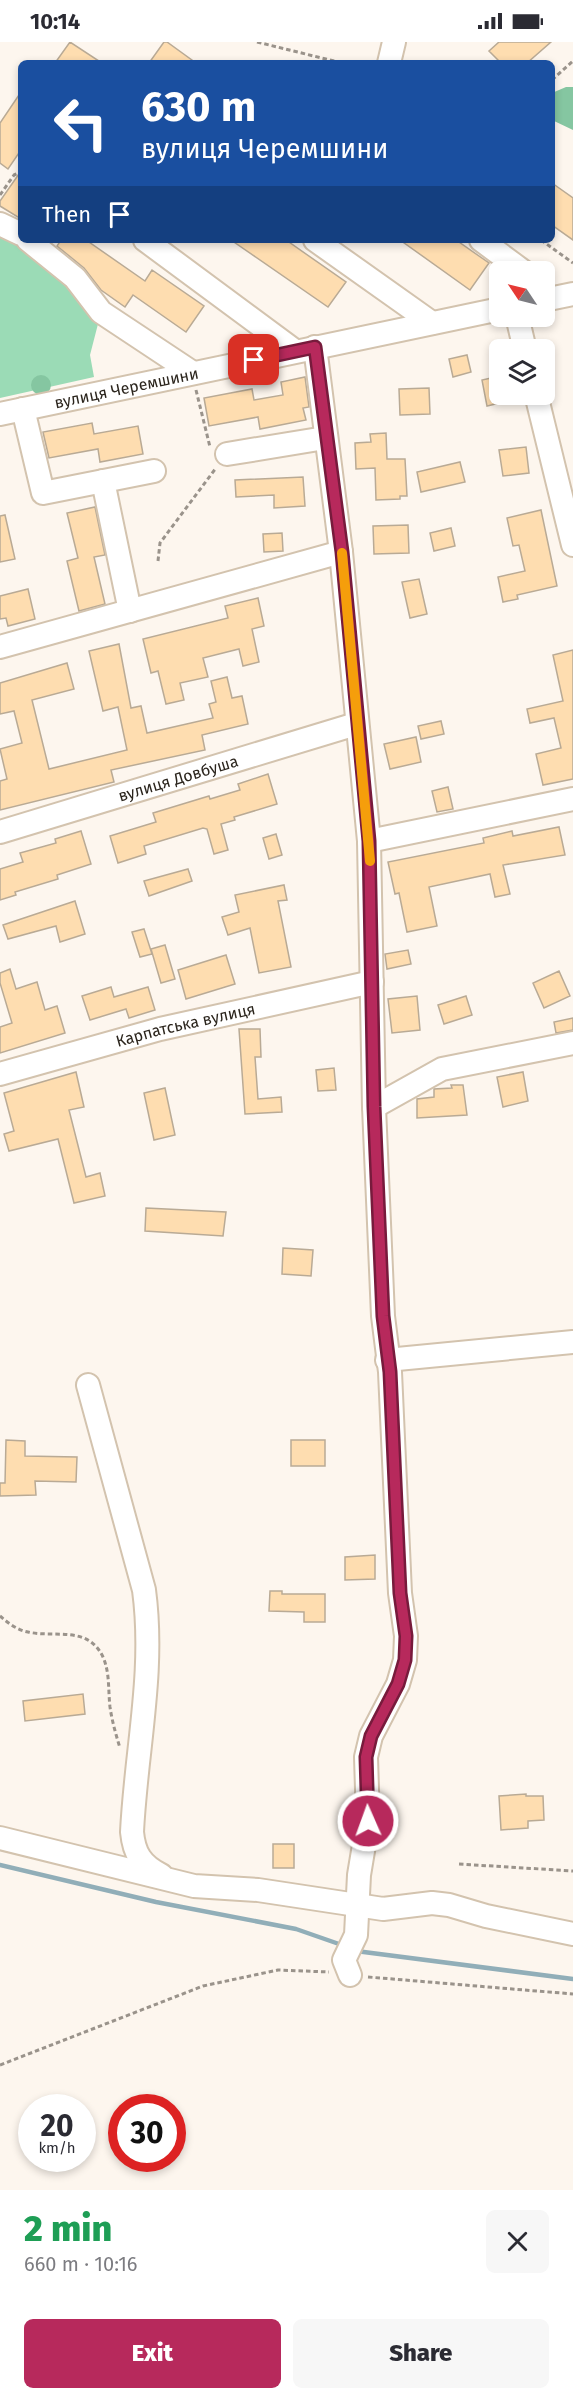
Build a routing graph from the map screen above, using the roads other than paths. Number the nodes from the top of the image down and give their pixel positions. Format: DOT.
graph roads {
  1 [pos="394,42"];
  2 [pos="390,60"];
  3 [pos="0,224"];
  4 [pos="18,233"];
  5 [pos="32,243"];
  6 [pos="149,243"];
  7 [pos="319,243"];
  8 [pos="485,243"];
  9 [pos="509,261"];
  10 [pos="489,311"];
  11 [pos="432,323"];
  12 [pos="305,349"];
  13 [pos="193,373"];
  14 [pos="539,405"];
  15 [pos="23,409"];
  16 [pos="0,414"];
  17 [pos="325,438"];
  18 [pos="227,454"];
  19 [pos="154,471"];
  20 [pos="103,481"];
  21 [pos="573,545"];
  22 [pos="342,552"];
  23 [pos="130,610"];
  24 [pos="0,647"];
  25 [pos="356,724"];
  26 [pos="573,799"];
  27 [pos="0,832"];
  28 [pos="369,841"];
  29 [pos="372,982"];
  30 [pos="573,1043"];
  31 [pos="0,1074"];
  32 [pos="374,1107"];
  33 [pos="573,1342"];
  34 [pos="387,1360"];
  35 [pos="88,1385"];
  36 [pos="0,1838"];
  37 [pos="173,1881"];
  38 [pos="358,1904"];
  39 [pos="573,1934"];
  40 [pos="350,1975"];
  1 -- 2 [label="street"];
  3 -- 4 [label="street"];
  5 -- 13 [label="street"];
  6 -- 12 [label="street"];
  7 -- 11 [label="street"];
  8 -- 9 [label="street"];
  10 -- 11 [label="street, вулиця Черемшини"];
  11 -- 12 [label="street, вулиця Черемшини"];
  12 -- 13 [label="street, вулиця Черемшини"];
  12 -- 17 [label="street"];
  13 -- 15 [label="street, вулиця Черемшини"];
  14 -- 21 [label="street"];
  15 -- 16 [label="street, вулиця Черемшини"];
  15 -- 20 [label="street"];
  17 -- 18 [label="street"];
  17 -- 22 [label="street"];
  19 -- 20 [label="street"];
  20 -- 23 [label="street"];
  22 -- 23 [label="street"];
  22 -- 25 [label="street"];
  23 -- 24 [label="street"];
  25 -- 27 [label="street, вулиця Довбуша"];
  25 -- 28 [label="street"];
  26 -- 28 [label="street"];
  28 -- 29 [label="street"];
  29 -- 31 [label="street, Карпатська вулиця"];
  29 -- 32 [label="street"];
  30 -- 32 [label="street"];
  32 -- 34 [label="street"];
  33 -- 34 [label="street"];
  34 -- 38 [label="street"];
  35 -- 37 [label="street"];
  36 -- 37 [label="street"];
  37 -- 38 [label="street"];
  38 -- 39 [label="street"];
  38 -- 40 [label="street"];
}
